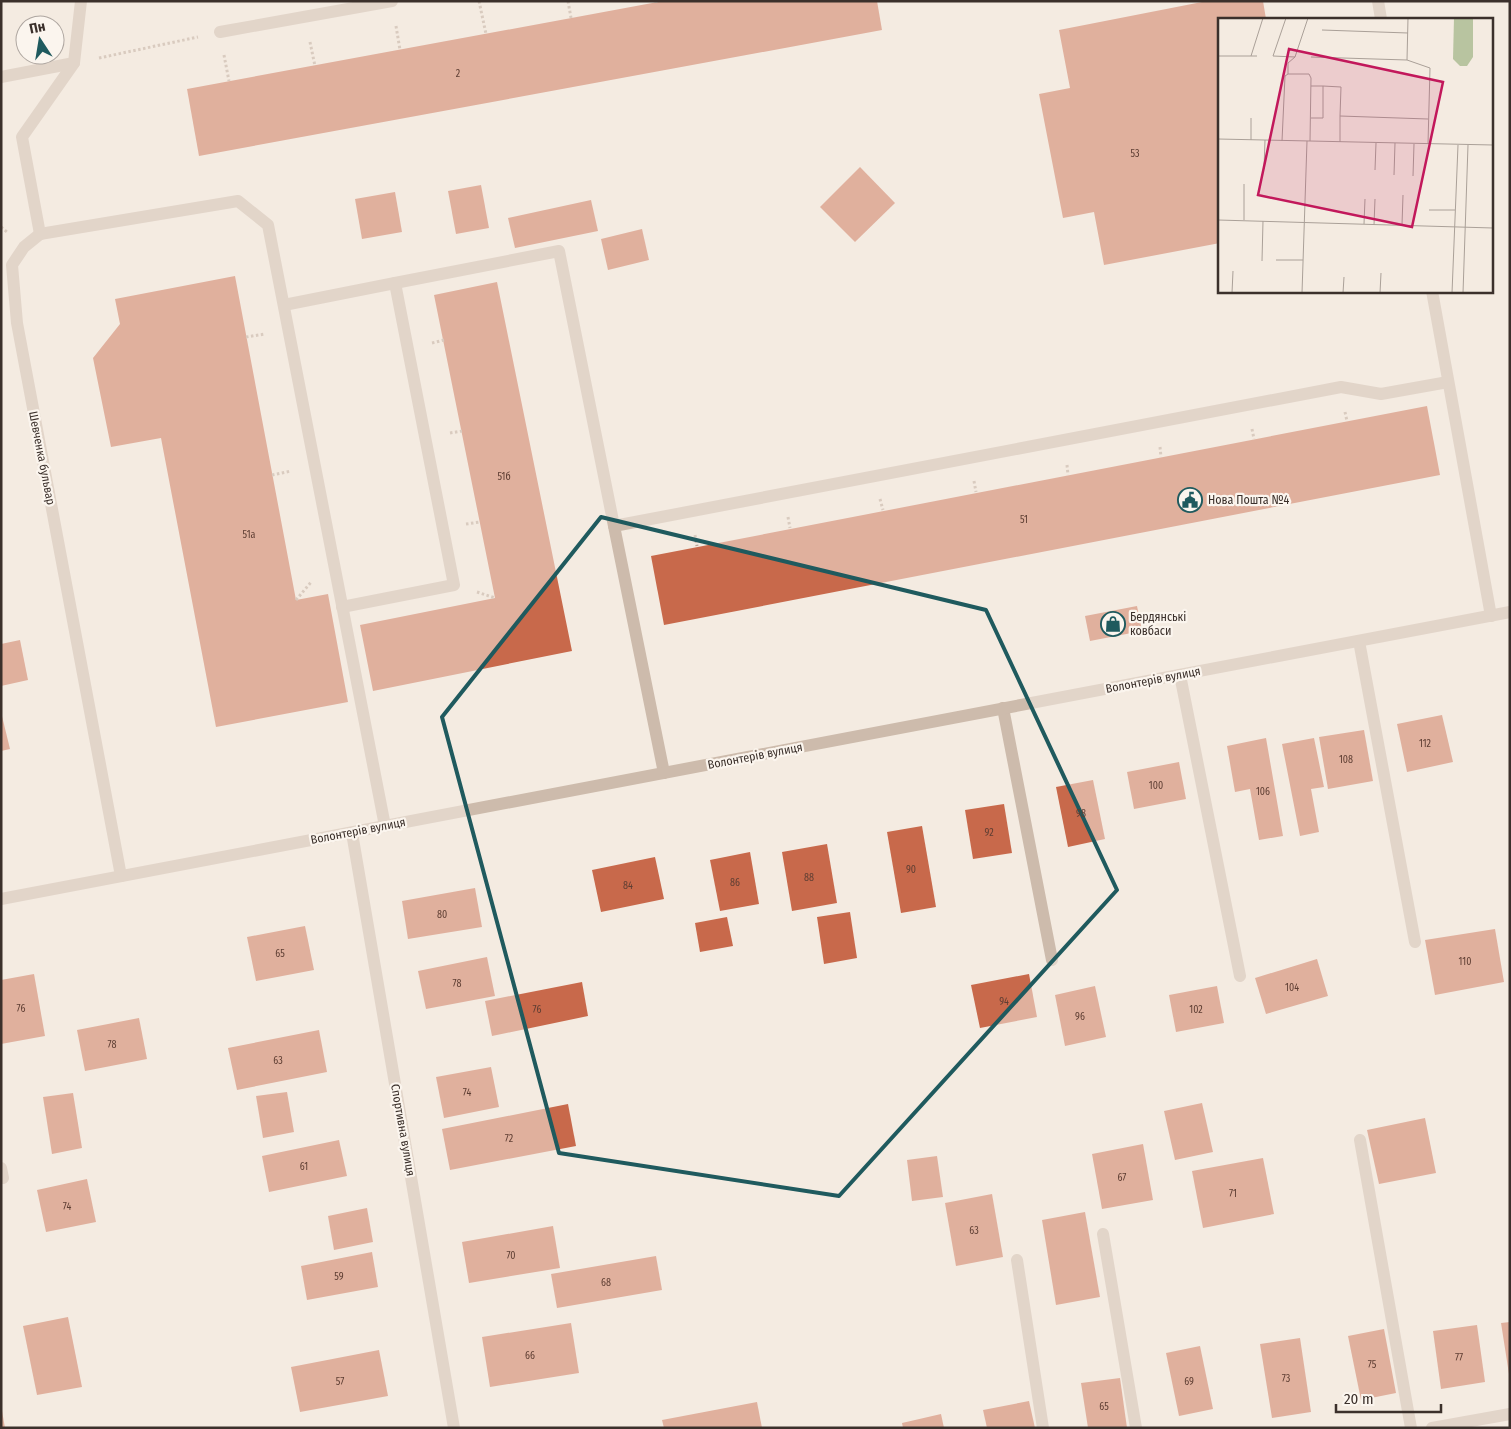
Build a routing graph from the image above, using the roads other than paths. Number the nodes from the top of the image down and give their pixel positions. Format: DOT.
graph roads {
  1 [pos="81,1"];
  2 [pos="392,1"];
  3 [pos="1378,1"];
  4 [pos="1381,18"];
  5 [pos="220,32"];
  6 [pos="74,64"];
  7 [pos="1,77"];
  8 [pos="40,234"];
  9 [pos="395,283"];
  10 [pos="1432,292"];
  11 [pos="284,305"];
  12 [pos="1448,382"];
  13 [pos="614,526"];
  14 [pos="342,607"];
  15 [pos="1510,612"];
  16 [pos="1491,616"];
  17 [pos="1359,641"];
  18 [pos="1180,675"];
  19 [pos="1004,708"];
  20 [pos="664,773"];
  21 [pos="385,826"];
  22 [pos="352,833"];
  23 [pos="121,876"];
  24 [pos="1,899"];
  25 [pos="1415,942"];
  26 [pos="1052,960"];
  27 [pos="1240,976"];
  28 [pos="1360,1140"];
  29 [pos="1103,1234"];
  30 [pos="1017,1260"];
  31 [pos="1510,1414"];
  32 [pos="454,1428"];
  33 [pos="1043,1428"];
  34 [pos="1136,1428"];
  35 [pos="1411,1428"];
  36 [pos="1432,1428"];
  1 -- 6 [label="street"];
  2 -- 5 [label="street"];
  3 -- 4 [label="street"];
  6 -- 7 [label="street"];
  6 -- 8 [label="street"];
  8 -- 11 [label="street"];
  8 -- 23 [label="street, Шевченка бульвар"];
  9 -- 11 [label="street"];
  9 -- 13 [label="street"];
  9 -- 14 [label="street"];
  10 -- 12 [label="street"];
  11 -- 14 [label="street"];
  12 -- 13 [label="street"];
  12 -- 16 [label="street"];
  13 -- 20 [label="street"];
  14 -- 21 [label="street"];
  15 -- 16 [label="street, Волонтерів вулиця"];
  16 -- 17 [label="street, Волонтерів вулиця"];
  17 -- 18 [label="street, Волонтерів вулиця"];
  17 -- 25 [label="street"];
  18 -- 19 [label="street, Волонтерів вулиця"];
  18 -- 27 [label="street"];
  19 -- 20 [label="street, Волонтерів вулиця"];
  19 -- 26 [label="street"];
  20 -- 21 [label="street, Волонтерів вулиця"];
  21 -- 22 [label="street, Волонтерів вулиця"];
  22 -- 23 [label="street, Волонтерів вулиця"];
  22 -- 32 [label="street, Спортивна вулиця"];
  23 -- 24 [label="street, Волонтерів вулиця"];
  28 -- 35 [label="street"];
  29 -- 34 [label="street"];
  30 -- 33 [label="street"];
  31 -- 36 [label="street"];
}
